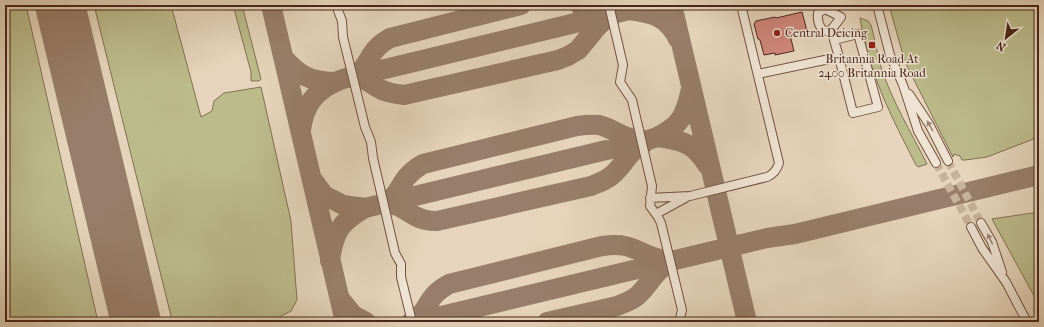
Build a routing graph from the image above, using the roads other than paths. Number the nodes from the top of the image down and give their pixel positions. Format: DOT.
graph roads {
  1 [pos="336,5"];
  2 [pos="609,5"];
  3 [pos="741,5"];
  4 [pos="877,5"];
  5 [pos="822,8"];
  6 [pos="832,28"];
  7 [pos="834,40"];
  8 [pos="839,57"];
  9 [pos="758,74"];
  10 [pos="904,85"];
  11 [pos="948,161"];
  12 [pos="936,163"];
  13 [pos="690,196"];
  14 [pos="650,198"];
  15 [pos="656,214"];
  16 [pos="981,223"];
  17 [pos="971,227"];
  18 [pos="1006,282"];
  19 [pos="412,322"];
  20 [pos="679,322"];
  21 [pos="1027,322"];
  1 -- 19 [label="street"];
  2 -- 14 [label="street"];
  3 -- 9 [label="street"];
  4 -- 10 [label="street"];
  5 -- 6 [label="street"];
  5 -- 6 [label="street"];
  6 -- 7 [label="street"];
  7 -- 8 [label="street"];
  7 -- 8 [label="street"];
  8 -- 9 [label="street"];
  9 -- 13 [label="street"];
  11 -- 10 [label="street, one-way"];
  10 -- 12 [label="street"];
  13 -- 14 [label="street"];
  13 -- 15 [label="street"];
  14 -- 15 [label="street"];
  15 -- 20 [label="street"];
  18 -- 16 [label="street, one-way"];
  17 -- 18 [label="street"];
  18 -- 21 [label="street"];
}
